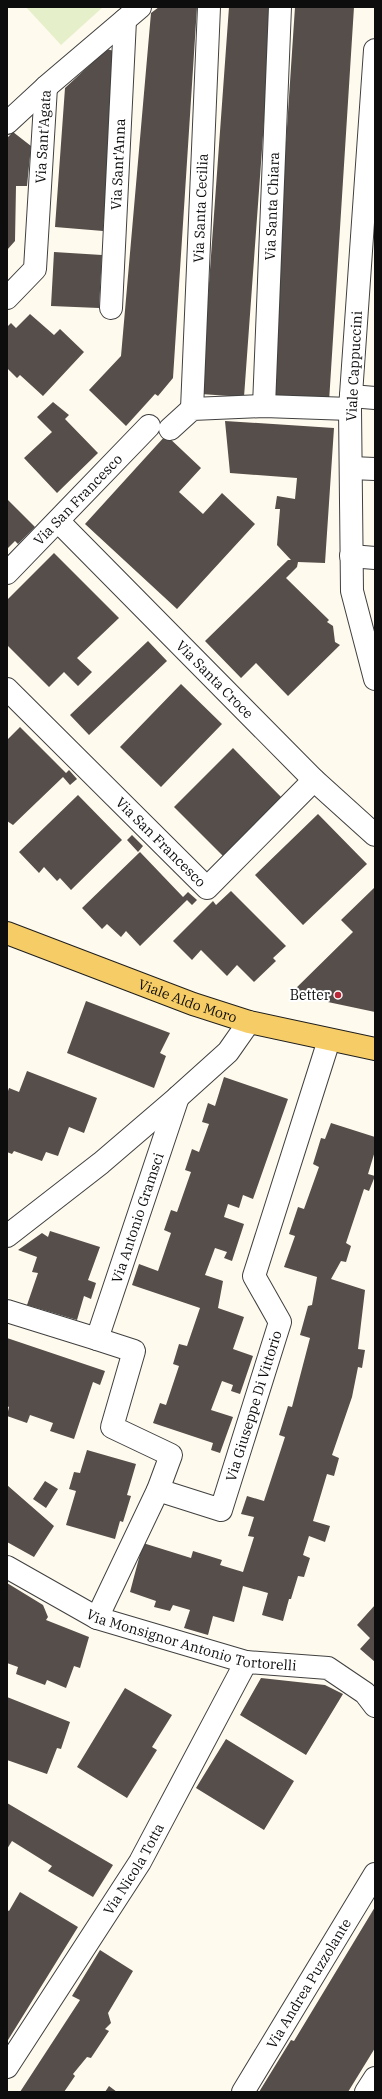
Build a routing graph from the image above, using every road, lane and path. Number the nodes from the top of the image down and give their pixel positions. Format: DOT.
graph roads {
  1 [pos="209,7"];
  2 [pos="280,7"];
  3 [pos="132,13"];
  4 [pos="375,50"];
  5 [pos="46,86"];
  6 [pos="373,106"];
  7 [pos="7,123"];
  8 [pos="368,268"];
  9 [pos="7,298"];
  10 [pos="111,308"];
  11 [pos="375,398"];
  12 [pos="351,402"];
  13 [pos="264,406"];
  14 [pos="192,409"];
  15 [pos="351,468"];
  16 [pos="375,469"];
  17 [pos="58,521"];
  18 [pos="352,556"];
  19 [pos="375,558"];
  20 [pos="7,573"];
  21 [pos="375,679"];
  22 [pos="7,689"];
  23 [pos="314,780"];
  24 [pos="375,835"];
  25 [pos="7,933"];
  26 [pos="249,1022"];
  27 [pos="329,1040"];
  28 [pos="375,1049"];
  29 [pos="178,1097"];
  30 [pos="7,1236"];
  31 [pos="7,1311"];
  32 [pos="97,1339"];
  33 [pos="158,1490"];
  34 [pos="7,1567"];
  35 [pos="97,1618"];
  36 [pos="246,1662"];
  37 [pos="375,1706"];
  38 [pos="375,1874"];
  39 [pos="7,2067"];
  40 [pos="375,2078"];
  41 [pos="243,2092"];
  42 [pos="366,2092"];
  1 -- 14 [label="street, Via Santa Cecilia"];
  2 -- 13 [label="street, Via Santa Chiara"];
  3 -- 5 [label="street, Via Sant'Agata"];
  3 -- 10 [label="street, Via Sant'Anna"];
  4 -- 6 [label="street, Viale Cappuccini"];
  5 -- 7 [label="street"];
  5 -- 9 [label="street, Via Sant'Agata"];
  6 -- 8 [label="street, Viale Cappuccini"];
  8 -- 12 [label="street, Viale Cappuccini"];
  11 -- 12 [label="street"];
  12 -- 13 [label="street"];
  12 -- 15 [label="street, Viale Cappuccini"];
  13 -- 14 [label="street"];
  14 -- 17 [label="street, Via San Francesco"];
  15 -- 16 [label="street"];
  15 -- 18 [label="street, Viale Cappuccini"];
  17 -- 20 [label="street, Via San Francesco"];
  17 -- 23 [label="street, Via Santa Croce"];
  18 -- 19 [label="street"];
  18 -- 21 [label="street, Viale Cappuccini"];
  22 -- 23 [label="street, Via San Francesco"];
  23 -- 24 [label="street, Via Santa Croce"];
  25 -- 26 [label="main road, Viale Aldo Moro"];
  26 -- 27 [label="main road, Viale Aldo Moro"];
  26 -- 29 [label="street, Via Antonio Gramsci"];
  27 -- 28 [label="main road, Viale Aldo Moro"];
  27 -- 33 [label="street, Via Giuseppe Di Vittorio"];
  29 -- 30 [label="street, Via Antonio Gramsci"];
  29 -- 32 [label="street, Via Antonio Gramsci"];
  31 -- 32 [label="street"];
  32 -- 33 [label="street"];
  33 -- 35 [label="street"];
  34 -- 35 [label="street, Via Monsignor Antonio Tortorelli"];
  35 -- 36 [label="street, Via Monsignor Antonio Tortorelli"];
  36 -- 37 [label="street, Via Monsignor Antonio Tortorelli"];
  36 -- 39 [label="street, Via Nicola Totta"];
  38 -- 41 [label="street, Via Andrea Puzzolante"];
  40 -- 42 [label="street"];
}
